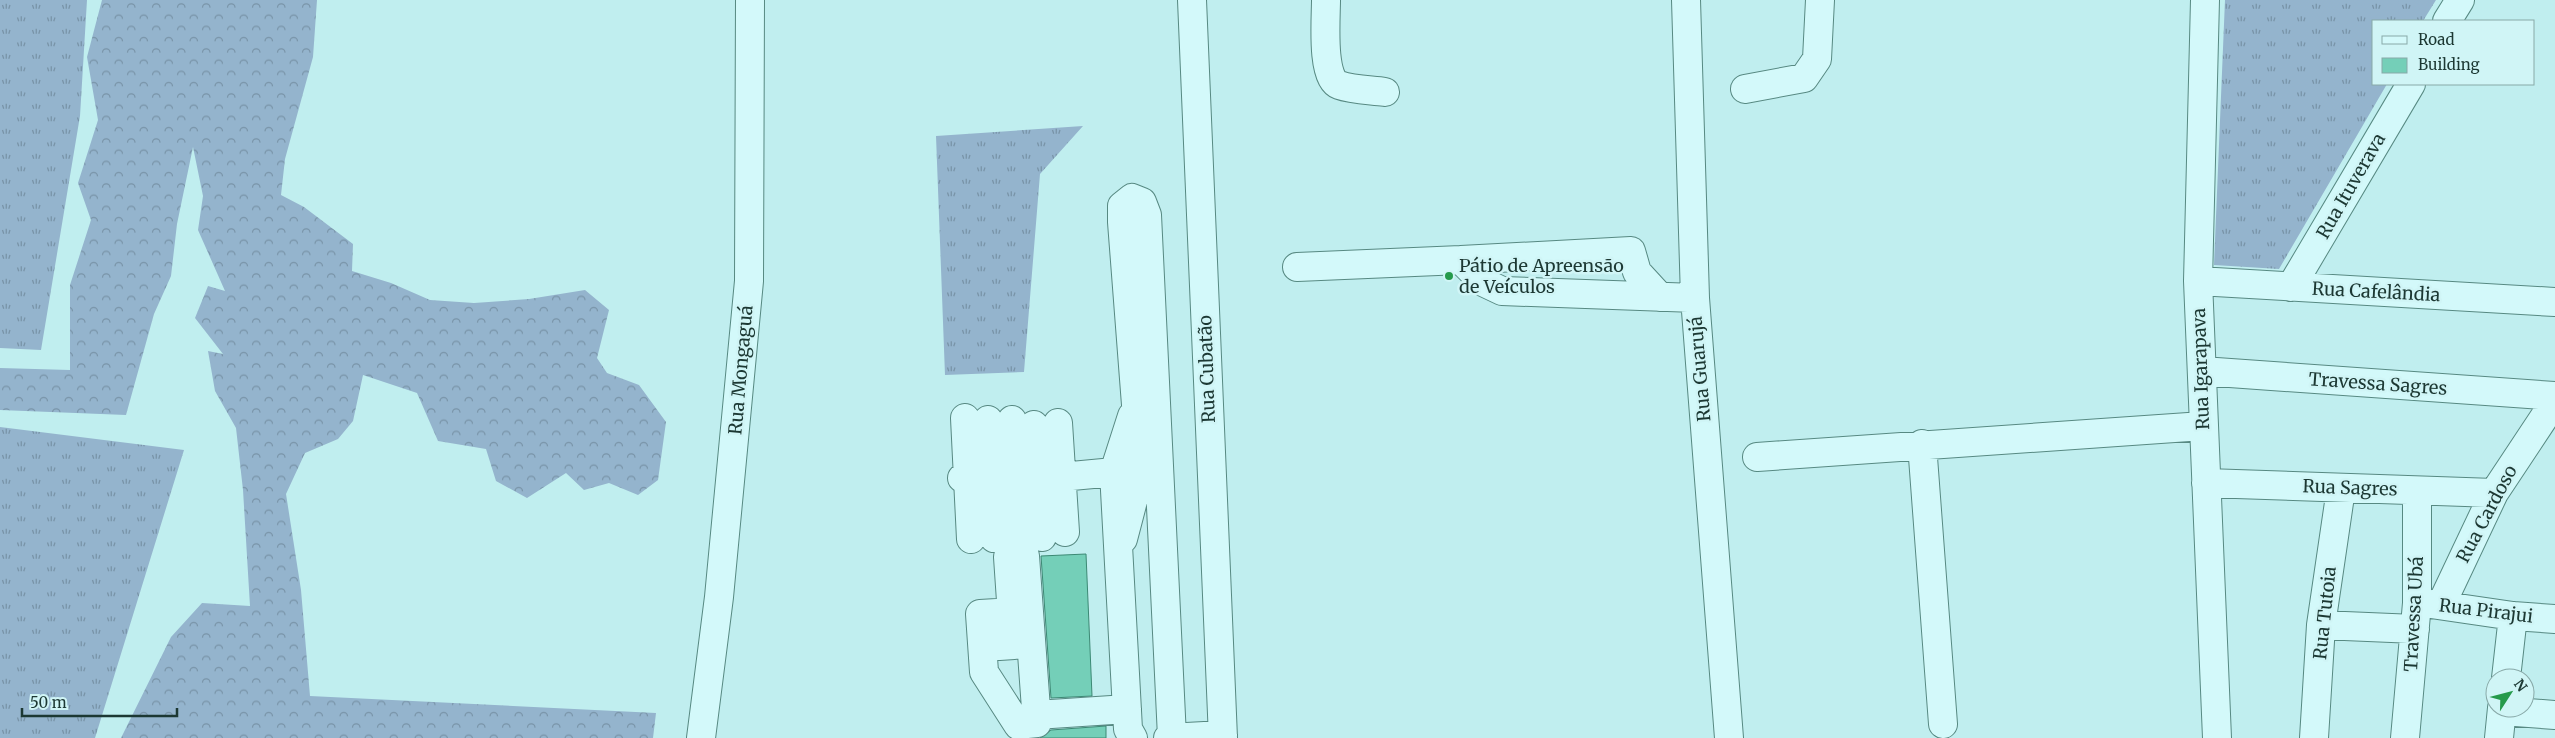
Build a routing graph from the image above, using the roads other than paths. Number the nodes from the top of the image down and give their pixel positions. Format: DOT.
graph roads {
  1 [pos="750,0"];
  2 [pos="1192,0"];
  3 [pos="1326,0"];
  4 [pos="1686,0"];
  5 [pos="1820,0"];
  6 [pos="2205,0"];
  7 [pos="2460,0"];
  8 [pos="2449,20"];
  9 [pos="2410,85"];
  10 [pos="1745,89"];
  11 [pos="1385,92"];
  12 [pos="1461,260"];
  13 [pos="1297,267"];
  14 [pos="2198,281"];
  15 [pos="2291,288"];
  16 [pos="1660,297"];
  17 [pos="1695,298"];
  18 [pos="2555,302"];
  19 [pos="2202,371"];
  20 [pos="2555,396"];
  21 [pos="2555,401"];
  22 [pos="1136,405"];
  23 [pos="1011,421"];
  24 [pos="2202,426"];
  25 [pos="1922,444"];
  26 [pos="1757,458"];
  27 [pos="1141,470"];
  28 [pos="1114,472"];
  29 [pos="1006,477"];
  30 [pos="2206,482"];
  31 [pos="2341,489"];
  32 [pos="2416,491"];
  33 [pos="2494,493"];
  34 [pos="1018,537"];
  35 [pos="1117,559"];
  36 [pos="2424,612"];
  37 [pos="2513,616"];
  38 [pos="2555,619"];
  39 [pos="2321,625"];
  40 [pos="2507,668"];
  41 [pos="1127,709"];
  42 [pos="2535,713"];
  43 [pos="1036,715"];
  44 [pos="2555,715"];
  45 [pos="2501,718"];
  46 [pos="1943,724"];
  47 [pos="1223,737"];
  48 [pos="701,738"];
  49 [pos="1132,738"];
  50 [pos="1168,738"];
  51 [pos="1172,738"];
  52 [pos="1729,738"];
  53 [pos="2217,738"];
  54 [pos="2314,738"];
  55 [pos="2405,738"];
  56 [pos="2499,738"];
  1 -- 48 [label="street, Rua Mongaguá"];
  2 -- 47 [label="street, Rua Cubatão"];
  3 -- 11 [label="street"];
  4 -- 17 [label="street, Rua Guarujá"];
  5 -- 10 [label="street"];
  6 -- 14 [label="street, Rua Igarapava"];
  7 -- 8 [label="street"];
  9 -- 15 [label="street, Rua Ituverava"];
  12 -- 13 [label="street"];
  12 -- 16 [label="street"];
  12 -- 16 [label="street"];
  14 -- 15 [label="street, Rua Cafelândia"];
  14 -- 19 [label="street, Rua Igarapava"];
  15 -- 18 [label="street, Rua Cafelândia"];
  16 -- 17 [label="street"];
  17 -- 52 [label="street, Rua Guarujá"];
  19 -- 20 [label="street, Travessa Sagres"];
  19 -- 24 [label="street, Rua Igarapava"];
  21 -- 33 [label="street, Rua Cardoso"];
  22 -- 27 [label="street"];
  22 -- 28 [label="street"];
  22 -- 51 [label="street"];
  23 -- 29 [label="street"];
  23 -- 29 [label="street"];
  23 -- 29 [label="street"];
  24 -- 25 [label="street"];
  24 -- 30 [label="street, Rua Igarapava"];
  25 -- 26 [label="street"];
  25 -- 46 [label="street"];
  27 -- 28 [label="street"];
  27 -- 35 [label="street"];
  28 -- 29 [label="street"];
  28 -- 35 [label="street"];
  29 -- 34 [label="street"];
  29 -- 34 [label="street"];
  29 -- 34 [label="street"];
  30 -- 31 [label="street, Rua Sagres"];
  30 -- 53 [label="street, Rua Igarapava"];
  31 -- 32 [label="street, Rua Sagres"];
  31 -- 39 [label="street, Rua Tutoia"];
  32 -- 33 [label="street, Rua Sagres"];
  32 -- 36 [label="street, Travessa Ubá"];
  33 -- 36 [label="street, Rua Cardoso"];
  35 -- 41 [label="street"];
  36 -- 37 [label="street, Rua Pirajui"];
  36 -- 39 [label="street, Rua Pirajui"];
  36 -- 55 [label="street, Travessa Ubá"];
  37 -- 38 [label="street, Rua Pirajui"];
  37 -- 40 [label="street"];
  39 -- 54 [label="street, Rua Tutoia"];
  41 -- 43 [label="street"];
  41 -- 49 [label="street"];
  42 -- 44 [label="street"];
  43 -- 43 [label="street"];
  45 -- 56 [label="street"];
  47 -- 51 [label="street"];
  50 -- 51 [label="street"];
}
